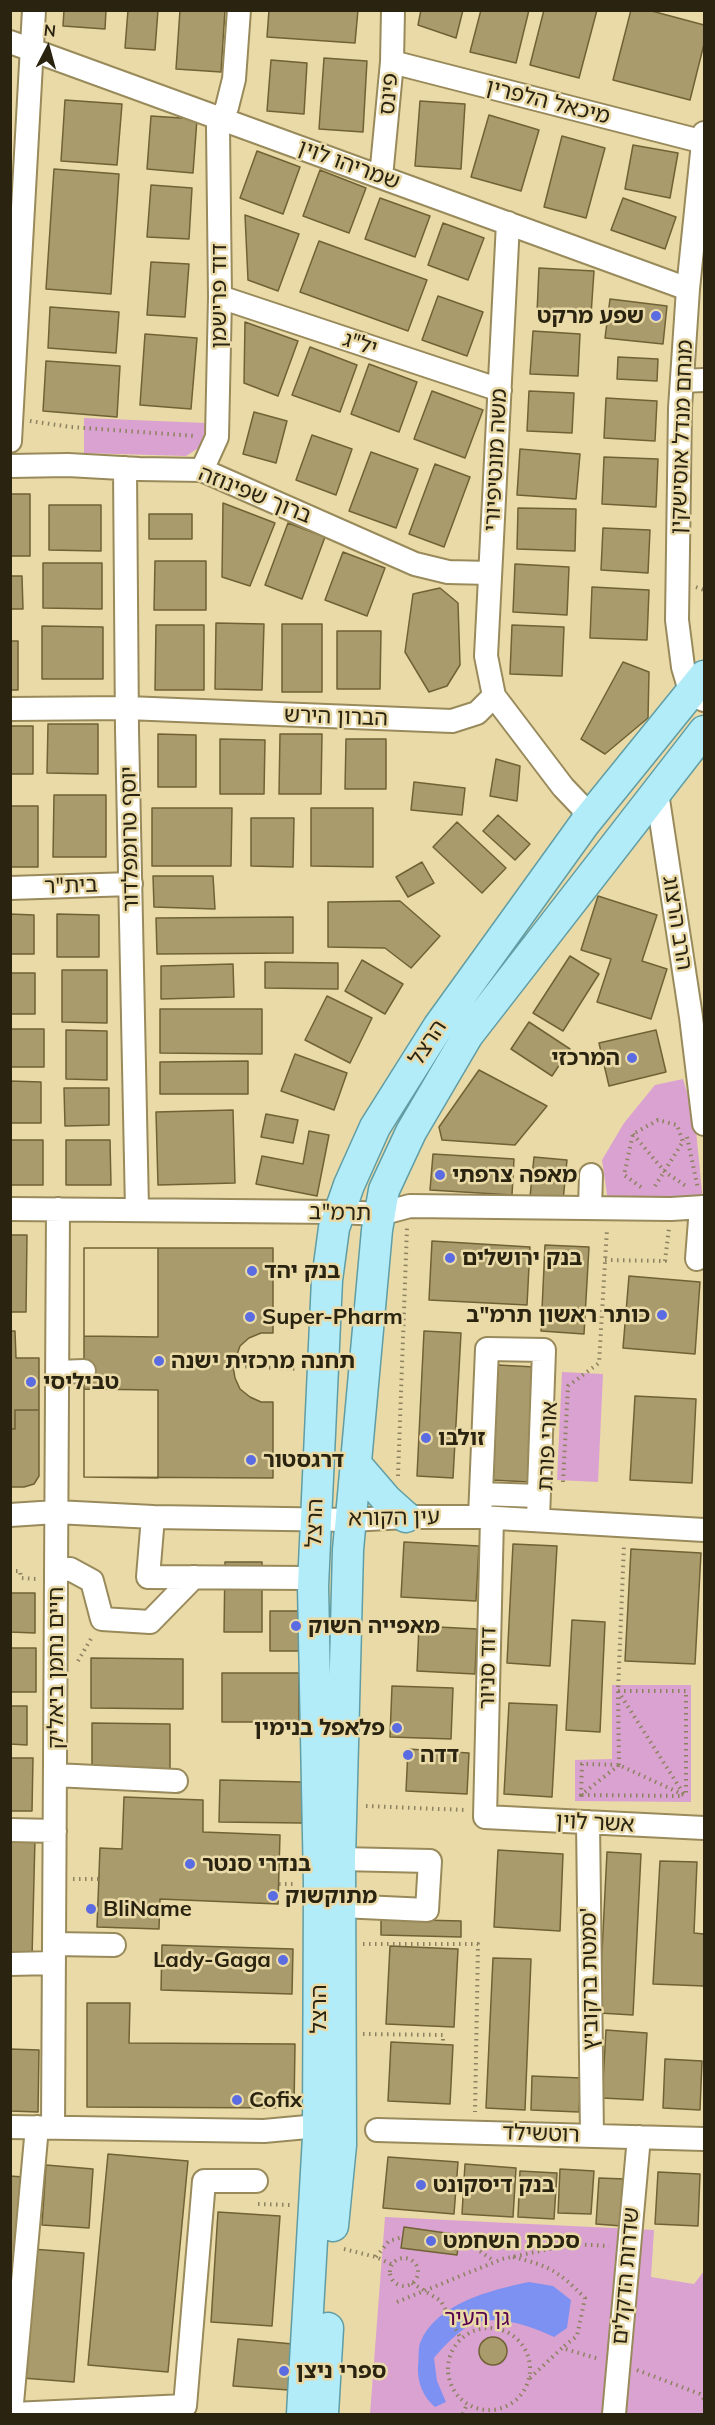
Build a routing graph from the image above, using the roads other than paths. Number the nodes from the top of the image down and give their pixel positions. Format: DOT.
graph roads {
  1 [pos="34,10"];
  2 [pos="239,10"];
  3 [pos="393,10"];
  4 [pos="10,42"];
  5 [pos="32,50"];
  6 [pos="392,62"];
  7 [pos="221,118"];
  8 [pos="704,139"];
  9 [pos="381,177"];
  10 [pos="508,223"];
  11 [pos="688,288"];
  12 [pos="220,297"];
  13 [pos="705,380"];
  14 [pos="682,381"];
  15 [pos="500,390"];
  16 [pos="12,418"];
  17 [pos="10,441"];
  18 [pos="10,466"];
  19 [pos="125,468"];
  20 [pos="202,470"];
  21 [pos="490,573"];
  22 [pos="680,634"];
  23 [pos="705,668"];
  24 [pos="700,690"];
  25 [pos="494,696"];
  26 [pos="127,708"];
  27 [pos="10,709"];
  28 [pos="705,731"];
  29 [pos="657,793"];
  30 [pos="585,823"];
  31 [pos="131,884"];
  32 [pos="10,888"];
  33 [pos="698,1017"];
  34 [pos="696,1130"];
  35 [pos="591,1175"];
  36 [pos="703,1207"];
  37 [pos="599,1208"];
  38 [pos="10,1209"];
  39 [pos="58,1209"];
  40 [pos="137,1209"];
  41 [pos="339,1212"];
  42 [pos="380,1214"];
  43 [pos="697,1259"];
  44 [pos="84,1371"];
  45 [pos="58,1372"];
  46 [pos="356,1464"];
  47 [pos="481,1494"];
  48 [pos="538,1496"];
  49 [pos="396,1508"];
  50 [pos="56,1512"];
  51 [pos="10,1515"];
  52 [pos="153,1517"];
  53 [pos="486,1518"];
  54 [pos="315,1519"];
  55 [pos="350,1520"];
  56 [pos="538,1520"];
  57 [pos="705,1530"];
  58 [pos="56,1575"];
  59 [pos="194,1577"];
  60 [pos="313,1586"];
  61 [pos="55,1775"];
  62 [pos="176,1781"];
  63 [pos="475,1814"];
  64 [pos="584,1822"];
  65 [pos="705,1828"];
  66 [pos="10,1830"];
  67 [pos="55,1831"];
  68 [pos="340,1859"];
  69 [pos="341,1906"];
  70 [pos="114,1945"];
  71 [pos="54,1954"];
  72 [pos="10,1964"];
  73 [pos="10,2127"];
  74 [pos="45,2127"];
  75 [pos="377,2130"];
  76 [pos="592,2136"];
  77 [pos="639,2137"];
  78 [pos="318,2138"];
  79 [pos="705,2139"];
  80 [pos="256,2181"];
  81 [pos="12,2415"];
  82 [pos="302,2415"];
  83 [pos="323,2415"];
  84 [pos="614,2415"];
  1 -- 5 [label="street"];
  2 -- 7 [label="street, דוד פרישמן"];
  3 -- 6 [label="street, פינס"];
  4 -- 5 [label="street, שמריהו לוין"];
  5 -- 7 [label="street, שמריהו לוין"];
  5 -- 16 [label="street"];
  6 -- 8 [label="street, מיכאל הלפרין"];
  6 -- 9 [label="street, פינס"];
  7 -- 9 [label="street, שמריהו לוין"];
  7 -- 12 [label="street, דוד פרישמן"];
  8 -- 11 [label="street, מנחם מנדל אוסישקין"];
  9 -- 10 [label="street, שמריהו לוין"];
  10 -- 11 [label="street, שמריהו לוין"];
  10 -- 15 [label="street, משה מונטיפיורי"];
  11 -- 14 [label="street, מנחם מנדל אוסישקין"];
  12 -- 15 [label="street, יל\"ג"];
  12 -- 20 [label="street, דוד פרישמן"];
  13 -- 14 [label="street"];
  14 -- 22 [label="street, מנחם מנדל אוסישקין"];
  15 -- 21 [label="street, משה מונטיפיורי"];
  16 -- 17 [label="street"];
  18 -- 19 [label="street, ברוך שפינוזה"];
  19 -- 20 [label="street, ברוך שפינוזה"];
  19 -- 26 [label="street, יוסף טרומפלדור"];
  20 -- 21 [label="street, ברוך שפינוזה"];
  21 -- 25 [label="street, משה מונטיפיורי"];
  22 -- 23 [label="street, מנחם מנדל אוסישקין"];
  22 -- 24 [label="street, מנחם מנדל אוסישקין"];
  24 -- 30 [label="main road, הרצל"];
  25 -- 26 [label="street, הברון הירש"];
  25 -- 30 [label="street"];
  26 -- 27 [label="street, הברון הירש"];
  26 -- 31 [label="street, יוסף טרומפלדור"];
  28 -- 29 [label="main road, הרצל"];
  29 -- 33 [label="street, הרב הרצוג"];
  29 -- 42 [label="main road, הרצל"];
  30 -- 41 [label="main road, הרצל"];
  31 -- 32 [label="street, בית\"ר"];
  31 -- 40 [label="street, יוסף טרומפלדור"];
  33 -- 34 [label="street, הרב הרצוג"];
  35 -- 37 [label="street"];
  36 -- 37 [label="street, תרמ\"ב"];
  36 -- 43 [label="street"];
  37 -- 42 [label="street, תרמ\"ב"];
  38 -- 39 [label="street, תרמ\"ב"];
  39 -- 40 [label="street, תרמ\"ב"];
  39 -- 45 [label="street, חיים נחמן ביאליק"];
  40 -- 41 [label="street, תרמ\"ב"];
  41 -- 42 [label="street, תרמ\"ב"];
  41 -- 54 [label="main road, הרצל"];
  42 -- 46 [label="main road, הרצל"];
  44 -- 45 [label="street"];
  45 -- 50 [label="street, חיים נחמן ביאליק"];
  46 -- 49 [label="main road"];
  46 -- 55 [label="main road, הרצל"];
  47 -- 48 [label="street"];
  47 -- 48 [label="street, דוד סניור"];
  47 -- 53 [label="street, דוד סניור"];
  48 -- 56 [label="street"];
  49 -- 53 [label="street, עין הקורא"];
  49 -- 55 [label="street, עין הקורא"];
  50 -- 51 [label="street, עין הקורא"];
  50 -- 52 [label="street, עין הקורא"];
  50 -- 58 [label="street, חיים נחמן ביאליק"];
  52 -- 54 [label="street, עין הקורא"];
  52 -- 59 [label="street"];
  53 -- 56 [label="street, עין הקורא"];
  53 -- 63 [label="street, דוד סניור"];
  54 -- 55 [label="street, עין הקורא"];
  54 -- 60 [label="main road, הרצל"];
  55 -- 68 [label="main road, הרצל"];
  56 -- 57 [label="street, עין הקורא"];
  58 -- 59 [label="street"];
  58 -- 61 [label="street, חיים נחמן ביאליק"];
  59 -- 60 [label="street"];
  60 -- 78 [label="main road, הרצל"];
  61 -- 62 [label="street"];
  61 -- 67 [label="street, חיים נחמן ביאליק"];
  63 -- 64 [label="street, אשר לוין"];
  64 -- 65 [label="street, אשר לוין"];
  64 -- 76 [label="street, סמטת ברקוביץ'"];
  66 -- 67 [label="street"];
  67 -- 71 [label="street, חיים נחמן ביאליק"];
  68 -- 69 [label="main road, הרצל"];
  68 -- 69 [label="street"];
  69 -- 78 [label="main road, הרצל"];
  70 -- 71 [label="street"];
  71 -- 72 [label="street"];
  71 -- 74 [label="street, חיים נחמן ביאליק"];
  73 -- 74 [label="street"];
  74 -- 78 [label="street"];
  74 -- 81 [label="street, חיים נחמן ביאליק"];
  75 -- 76 [label="street, רוטשילד"];
  76 -- 77 [label="street, רוטשילד"];
  77 -- 79 [label="street, רוטשילד"];
  77 -- 84 [label="street, שדרות הדקלים"];
  78 -- 82 [label="main road, הרצל"];
  78 -- 83 [label="main road, הרצל"];
  80 -- 81 [label="street"];
}
